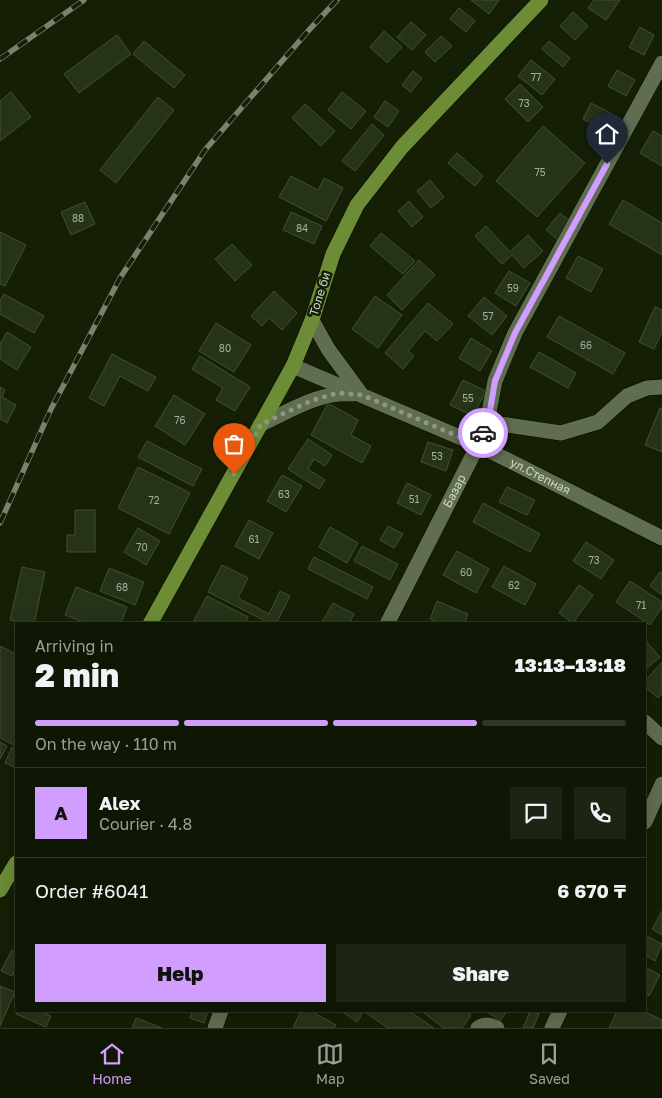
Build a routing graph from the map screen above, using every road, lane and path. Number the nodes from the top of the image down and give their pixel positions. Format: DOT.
graph roads {
  1 [pos="541,0"];
  2 [pos="662,63"];
  3 [pos="312,320"];
  4 [pos="293,366"];
  5 [pos="662,387"];
  6 [pos="362,395"];
  7 [pos="488,422"];
  8 [pos="261,424"];
  9 [pos="478,445"];
  10 [pos="662,538"];
  11 [pos="151,622"];
  12 [pos="388,622"];
  13 [pos="646,723"];
  14 [pos="662,738"];
  15 [pos="661,791"];
  16 [pos="646,820"];
  17 [pos="15,865"];
  18 [pos="0,890"];
  19 [pos="220,1012"];
  20 [pos="560,1012"];
  21 [pos="215,1028"];
  22 [pos="478,1028"];
  23 [pos="497,1028"];
  24 [pos="553,1028"];
  1 -- 3 [label="main road, Толе би"];
  2 -- 7 [label="street, Базар"];
  3 -- 4 [label="main road, Толе би"];
  3 -- 6 [label="street"];
  4 -- 6 [label="street, ул.Степная"];
  4 -- 8 [label="main road, Толе би"];
  5 -- 7 [label="street"];
  6 -- 8 [label="street"];
  6 -- 9 [label="street, ул.Степная"];
  7 -- 9 [label="street, Базар"];
  8 -- 11 [label="main road, Толе би"];
  9 -- 10 [label="street, ул.Степная"];
  9 -- 12 [label="street, Базар"];
  13 -- 14 [label="street"];
  15 -- 16 [label="street"];
  17 -- 18 [label="main road"];
  19 -- 21 [label="street"];
  20 -- 24 [label="street"];
  22 -- 23 [label="street"];
}
